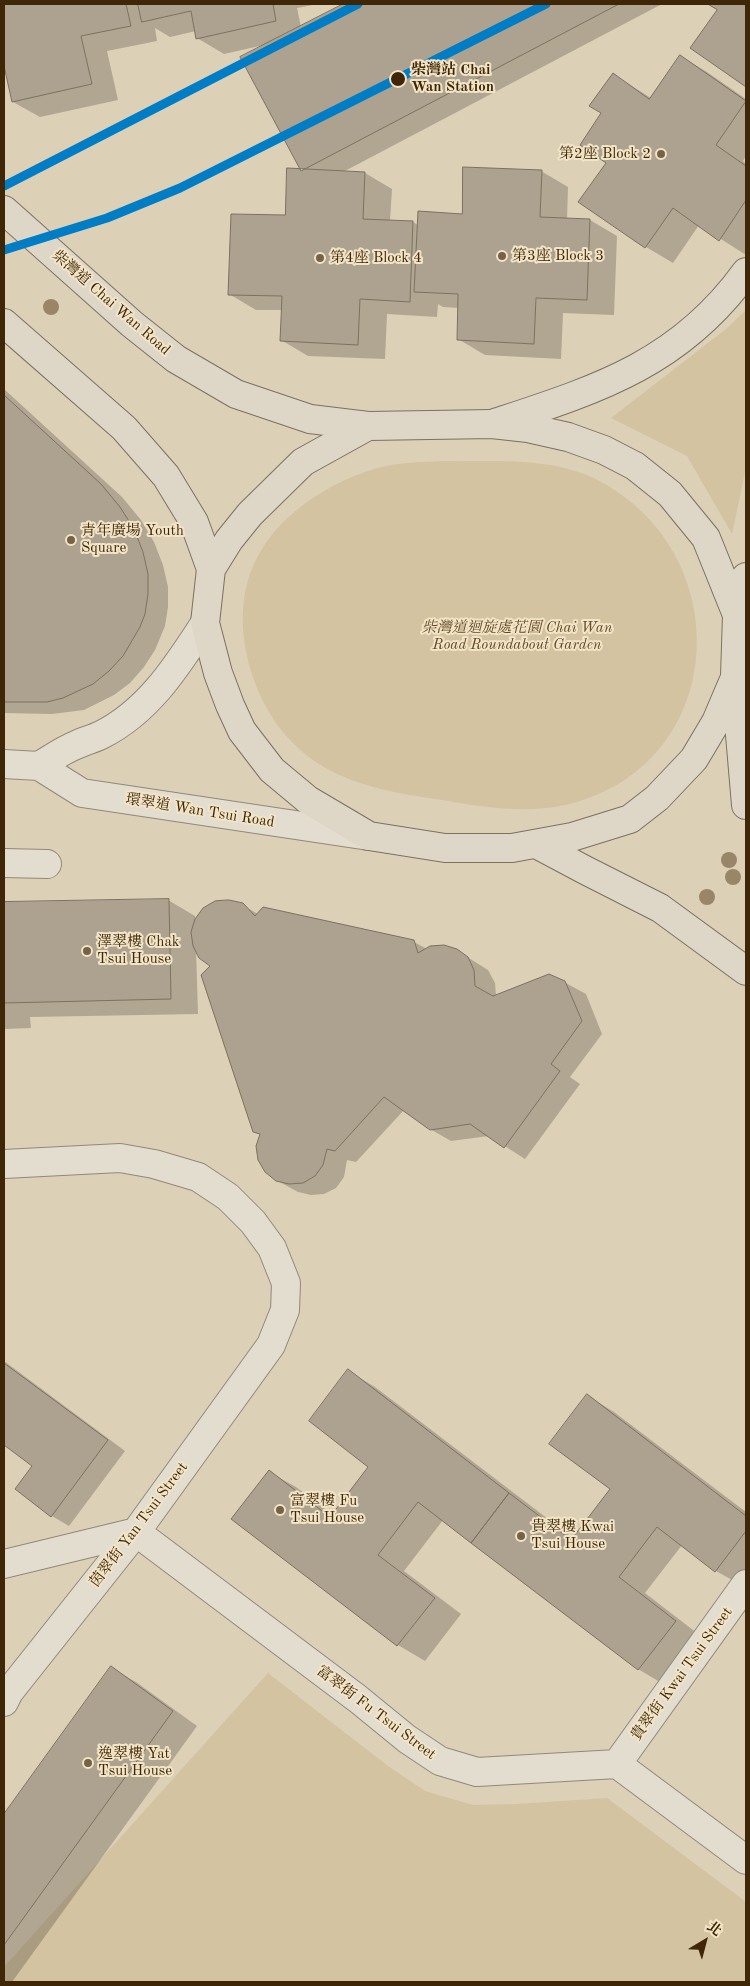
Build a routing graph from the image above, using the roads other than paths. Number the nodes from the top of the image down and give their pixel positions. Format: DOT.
graph roads {
  1 [pos="4,210"];
  2 [pos="746,272"];
  3 [pos="4,323"];
  4 [pos="492,424"];
  5 [pos="368,426"];
  6 [pos="211,569"];
  7 [pos="746,577"];
  8 [pos="738,616"];
  9 [pos="205,623"];
  10 [pos="735,676"];
  11 [pos="4,764"];
  12 [pos="39,766"];
  13 [pos="746,805"];
  14 [pos="369,836"];
  15 [pos="538,845"];
  16 [pos="4,863"];
  17 [pos="47,864"];
  18 [pos="746,971"];
  19 [pos="4,1164"];
  20 [pos="136,1532"];
  21 [pos="4,1564"];
  22 [pos="746,1584"];
  23 [pos="4,1702"];
  24 [pos="617,1764"];
  25 [pos="746,1860"];
  1 -- 5 [label="main road, 柴灣道 Chai Wan Road"];
  2 -- 4 [label="main road"];
  3 -- 6 [label="main road, 柴灣道 Chai Wan Road"];
  4 -- 5 [label="main road, 柴灣道 Chai Wan Road"];
  4 -- 8 [label="main road, 柴灣道 Chai Wan Road"];
  5 -- 6 [label="main road, 柴灣道 Chai Wan Road"];
  6 -- 9 [label="main road, 柴灣道 Chai Wan Road"];
  7 -- 8 [label="main road"];
  8 -- 10 [label="main road, 柴灣道 Chai Wan Road"];
  9 -- 12 [label="street"];
  9 -- 14 [label="main road, 柴灣道 Chai Wan Road"];
  10 -- 13 [label="main road, 柴灣道 Chai Wan Road"];
  10 -- 15 [label="main road, 柴灣道 Chai Wan Road"];
  11 -- 12 [label="street, 環翠道 Wan Tsui Road"];
  12 -- 14 [label="street, 環翠道 Wan Tsui Road"];
  14 -- 15 [label="main road, 柴灣道 Chai Wan Road"];
  15 -- 18 [label="main road"];
  16 -- 17 [label="street"];
  19 -- 20 [label="street, 茵翠街 Yan Tsui Street"];
  20 -- 21 [label="street"];
  20 -- 23 [label="street, 茵翠街 Yan Tsui Street"];
  20 -- 24 [label="street, 富翠街 Fu Tsui Street"];
  22 -- 24 [label="street, 貴翠街 Kwai Tsui Street"];
  24 -- 25 [label="street"];
}
